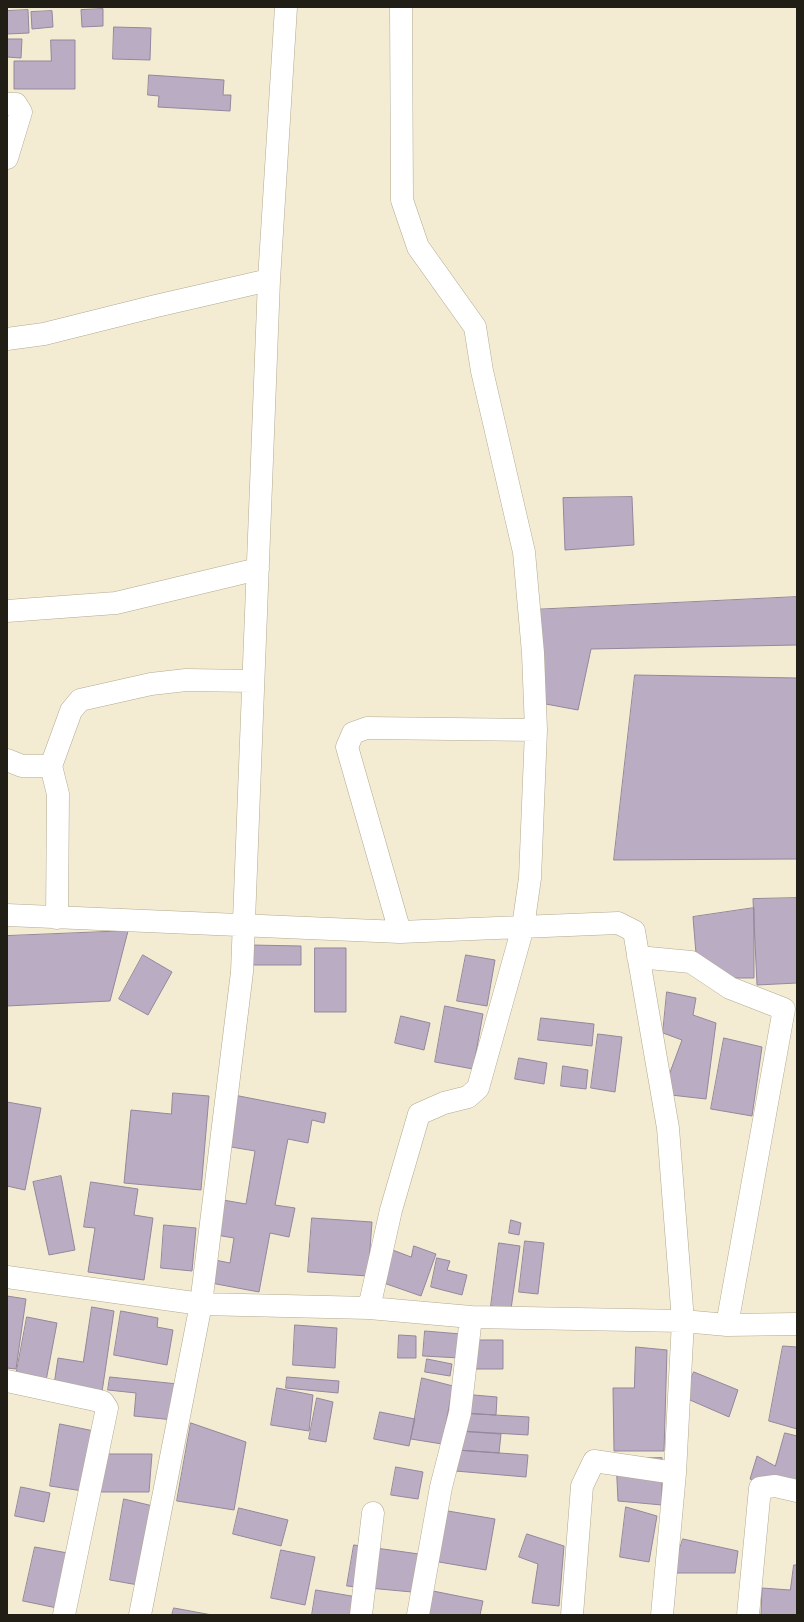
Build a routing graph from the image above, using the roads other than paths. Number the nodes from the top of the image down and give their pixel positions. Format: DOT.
graph roads {
  1 [pos="286,7"];
  2 [pos="401,7"];
  3 [pos="7,104"];
  4 [pos="7,158"];
  5 [pos="270,280"];
  6 [pos="7,339"];
  7 [pos="258,570"];
  8 [pos="7,611"];
  9 [pos="253,681"];
  10 [pos="536,730"];
  11 [pos="7,760"];
  12 [pos="51,766"];
  13 [pos="7,915"];
  14 [pos="57,918"];
  15 [pos="244,926"];
  16 [pos="523,927"];
  17 [pos="400,932"];
  18 [pos="638,957"];
  19 [pos="7,1277"];
  20 [pos="201,1304"];
  21 [pos="369,1308"];
  22 [pos="471,1317"];
  23 [pos="683,1322"];
  24 [pos="797,1324"];
  25 [pos="727,1325"];
  26 [pos="7,1381"];
  27 [pos="675,1473"];
  28 [pos="797,1491"];
  29 [pos="373,1514"];
  30 [pos="64,1615"];
  31 [pos="140,1615"];
  32 [pos="361,1615"];
  33 [pos="418,1615"];
  34 [pos="572,1615"];
  35 [pos="662,1615"];
  36 [pos="748,1615"];
  1 -- 5 [label="street"];
  2 -- 10 [label="street"];
  3 -- 4 [label="street"];
  5 -- 6 [label="street"];
  5 -- 7 [label="street"];
  7 -- 8 [label="street"];
  7 -- 9 [label="street"];
  9 -- 12 [label="street"];
  9 -- 15 [label="street"];
  10 -- 16 [label="street"];
  10 -- 17 [label="street"];
  11 -- 12 [label="street"];
  12 -- 14 [label="street"];
  13 -- 14 [label="street"];
  14 -- 15 [label="street"];
  15 -- 17 [label="street"];
  15 -- 20 [label="street"];
  16 -- 17 [label="street"];
  16 -- 18 [label="street"];
  16 -- 21 [label="street"];
  18 -- 23 [label="street"];
  18 -- 25 [label="street"];
  19 -- 20 [label="street"];
  20 -- 21 [label="street"];
  20 -- 31 [label="street"];
  21 -- 22 [label="street"];
  22 -- 23 [label="street"];
  22 -- 33 [label="street"];
  23 -- 25 [label="street"];
  23 -- 27 [label="street"];
  24 -- 25 [label="street"];
  26 -- 30 [label="street"];
  27 -- 34 [label="street"];
  27 -- 35 [label="street"];
  28 -- 36 [label="street"];
  29 -- 32 [label="street"];
}
